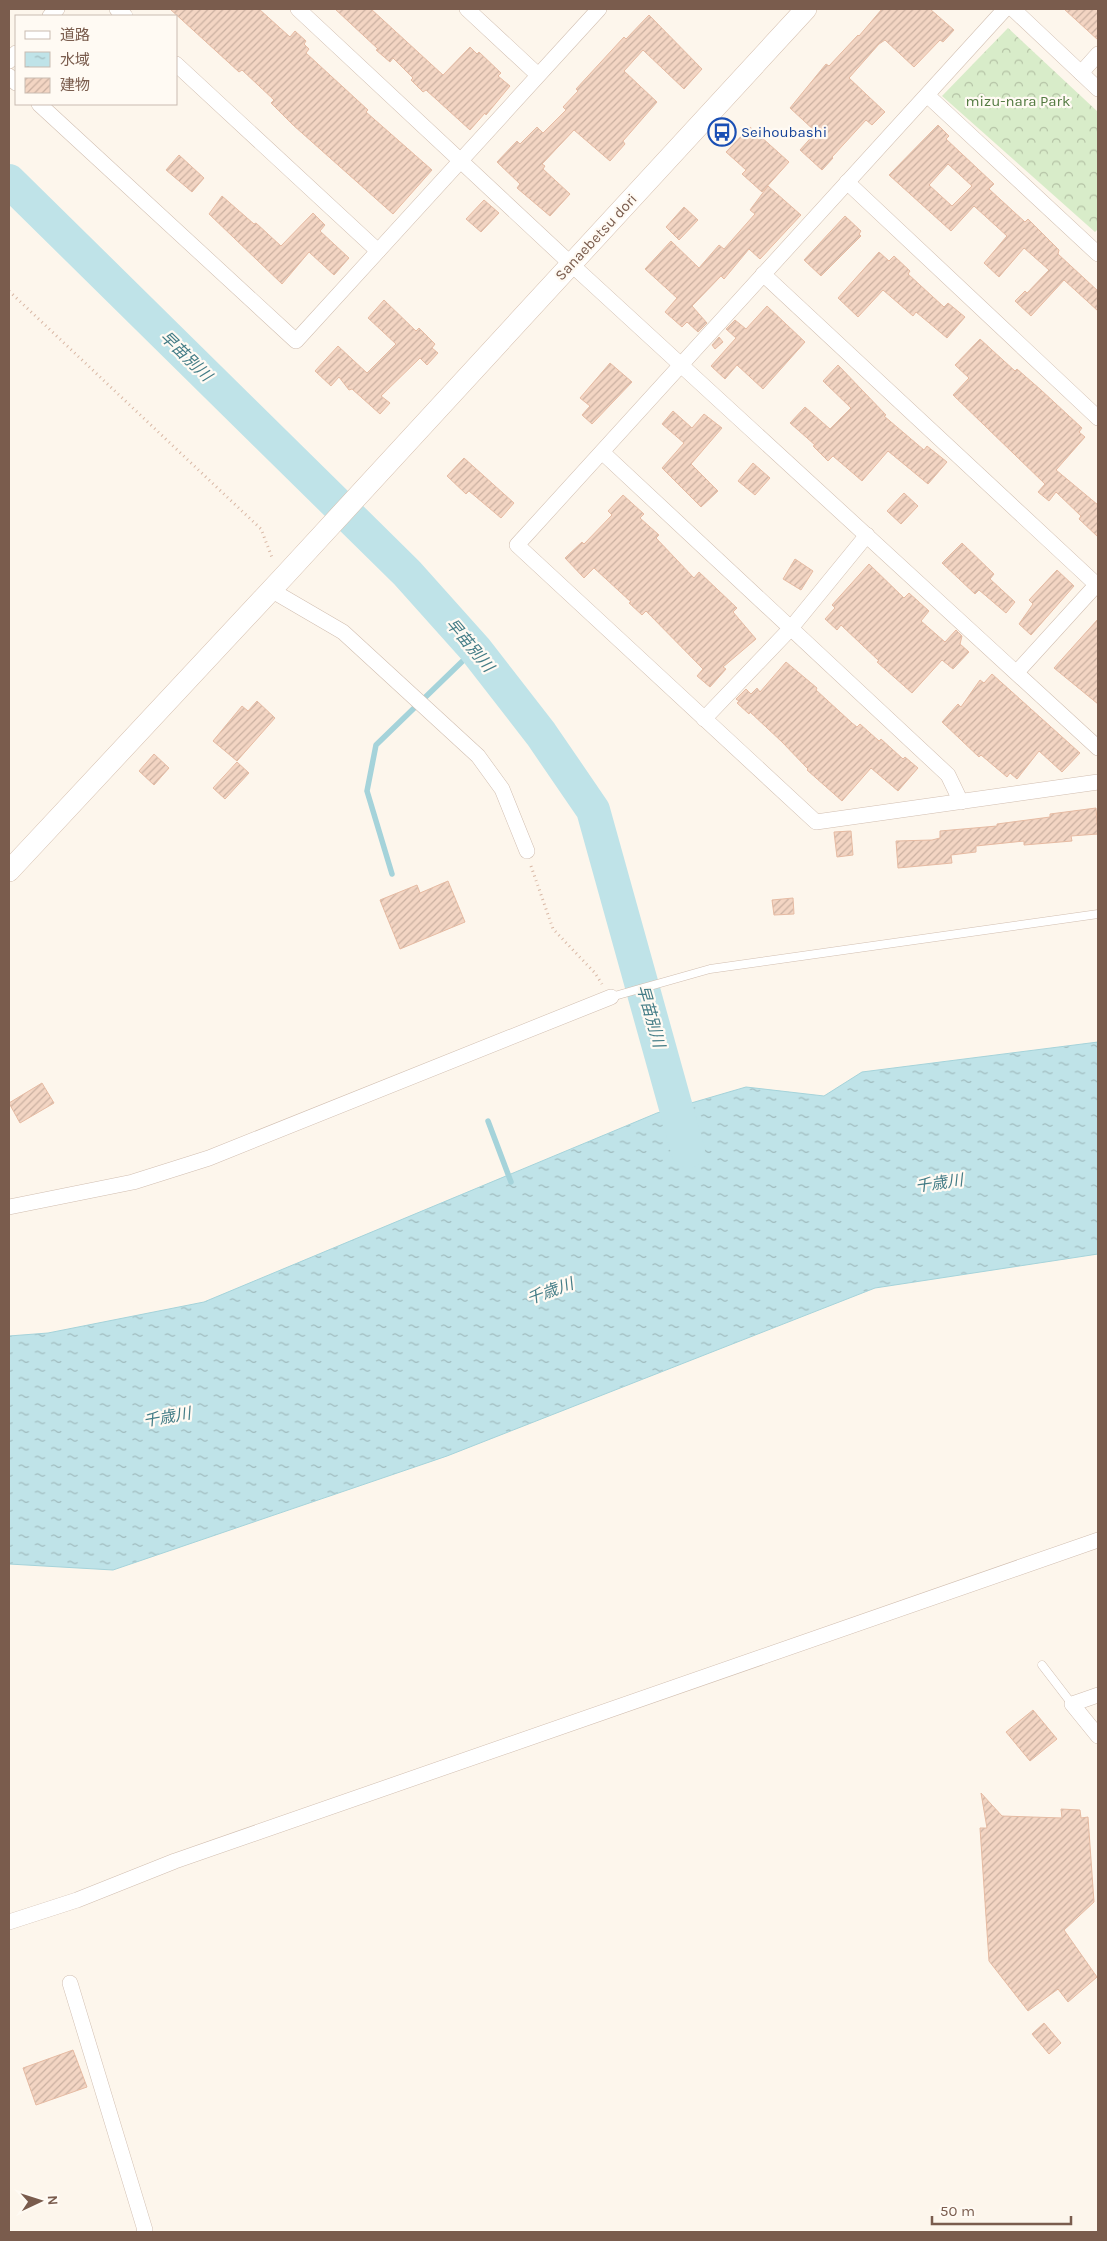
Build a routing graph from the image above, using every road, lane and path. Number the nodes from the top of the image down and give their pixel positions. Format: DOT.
graph roads {
  1 [pos="298,9"];
  2 [pos="467,9"];
  3 [pos="599,9"];
  4 [pos="806,9"];
  5 [pos="1005,9"];
  6 [pos="1013,9"];
  7 [pos="1098,54"];
  8 [pos="178,66"];
  9 [pos="1081,73"];
  10 [pos="538,75"];
  11 [pos="1098,89"];
  12 [pos="927,95"];
  13 [pos="39,105"];
  14 [pos="461,160"];
  15 [pos="847,182"];
  16 [pos="378,251"];
  17 [pos="1098,254"];
  18 [pos="571,264"];
  19 [pos="763,274"];
  20 [pos="9,292"];
  21 [pos="681,365"];
  22 [pos="1098,418"];
  23 [pos="602,452"];
  24 [pos="867,535"];
  25 [pos="280,582"];
  26 [pos="1098,585"];
  27 [pos="791,628"];
  28 [pos="1017,672"];
  29 [pos="704,719"];
  30 [pos="1098,748"];
  31 [pos="1098,782"];
  32 [pos="961,802"];
  33 [pos="527,850"];
  34 [pos="9,871"];
  35 [pos="1098,914"];
  36 [pos="611,997"];
  37 [pos="9,1207"];
  38 [pos="1098,1540"];
  39 [pos="1042,1665"];
  40 [pos="1098,1695"];
  41 [pos="1072,1704"];
  42 [pos="1098,1736"];
  43 [pos="9,1922"];
  44 [pos="70,1983"];
  45 [pos="144,2232"];
  1 -- 14 [label="street"];
  2 -- 10 [label="street"];
  3 -- 10 [label="street"];
  4 -- 18 [label="street, Sanaebetsu dori"];
  5 -- 12 [label="street"];
  6 -- 9 [label="street"];
  7 -- 9 [label="street"];
  8 -- 16 [label="street"];
  9 -- 11 [label="street"];
  10 -- 14 [label="street"];
  12 -- 15 [label="street"];
  12 -- 17 [label="street"];
  13 -- 16 [label="street"];
  14 -- 16 [label="street"];
  14 -- 18 [label="street"];
  15 -- 19 [label="street"];
  15 -- 22 [label="street"];
  18 -- 21 [label="street"];
  18 -- 25 [label="street, Sanaebetsu dori"];
  19 -- 21 [label="street"];
  19 -- 26 [label="street"];
  20 -- 25 [label="path"];
  21 -- 23 [label="street"];
  21 -- 24 [label="street"];
  23 -- 27 [label="street"];
  23 -- 29 [label="street"];
  24 -- 27 [label="street"];
  24 -- 28 [label="street"];
  25 -- 33 [label="street"];
  25 -- 34 [label="street, Sanaebetsu dori"];
  26 -- 28 [label="street"];
  27 -- 29 [label="street"];
  27 -- 32 [label="street"];
  28 -- 30 [label="street"];
  29 -- 32 [label="street"];
  31 -- 32 [label="street"];
  33 -- 36 [label="path"];
  35 -- 36 [label="lane"];
  36 -- 37 [label="street"];
  38 -- 43 [label="street"];
  39 -- 41 [label="lane"];
  40 -- 41 [label="street"];
  41 -- 42 [label="street"];
  44 -- 45 [label="street"];
}
